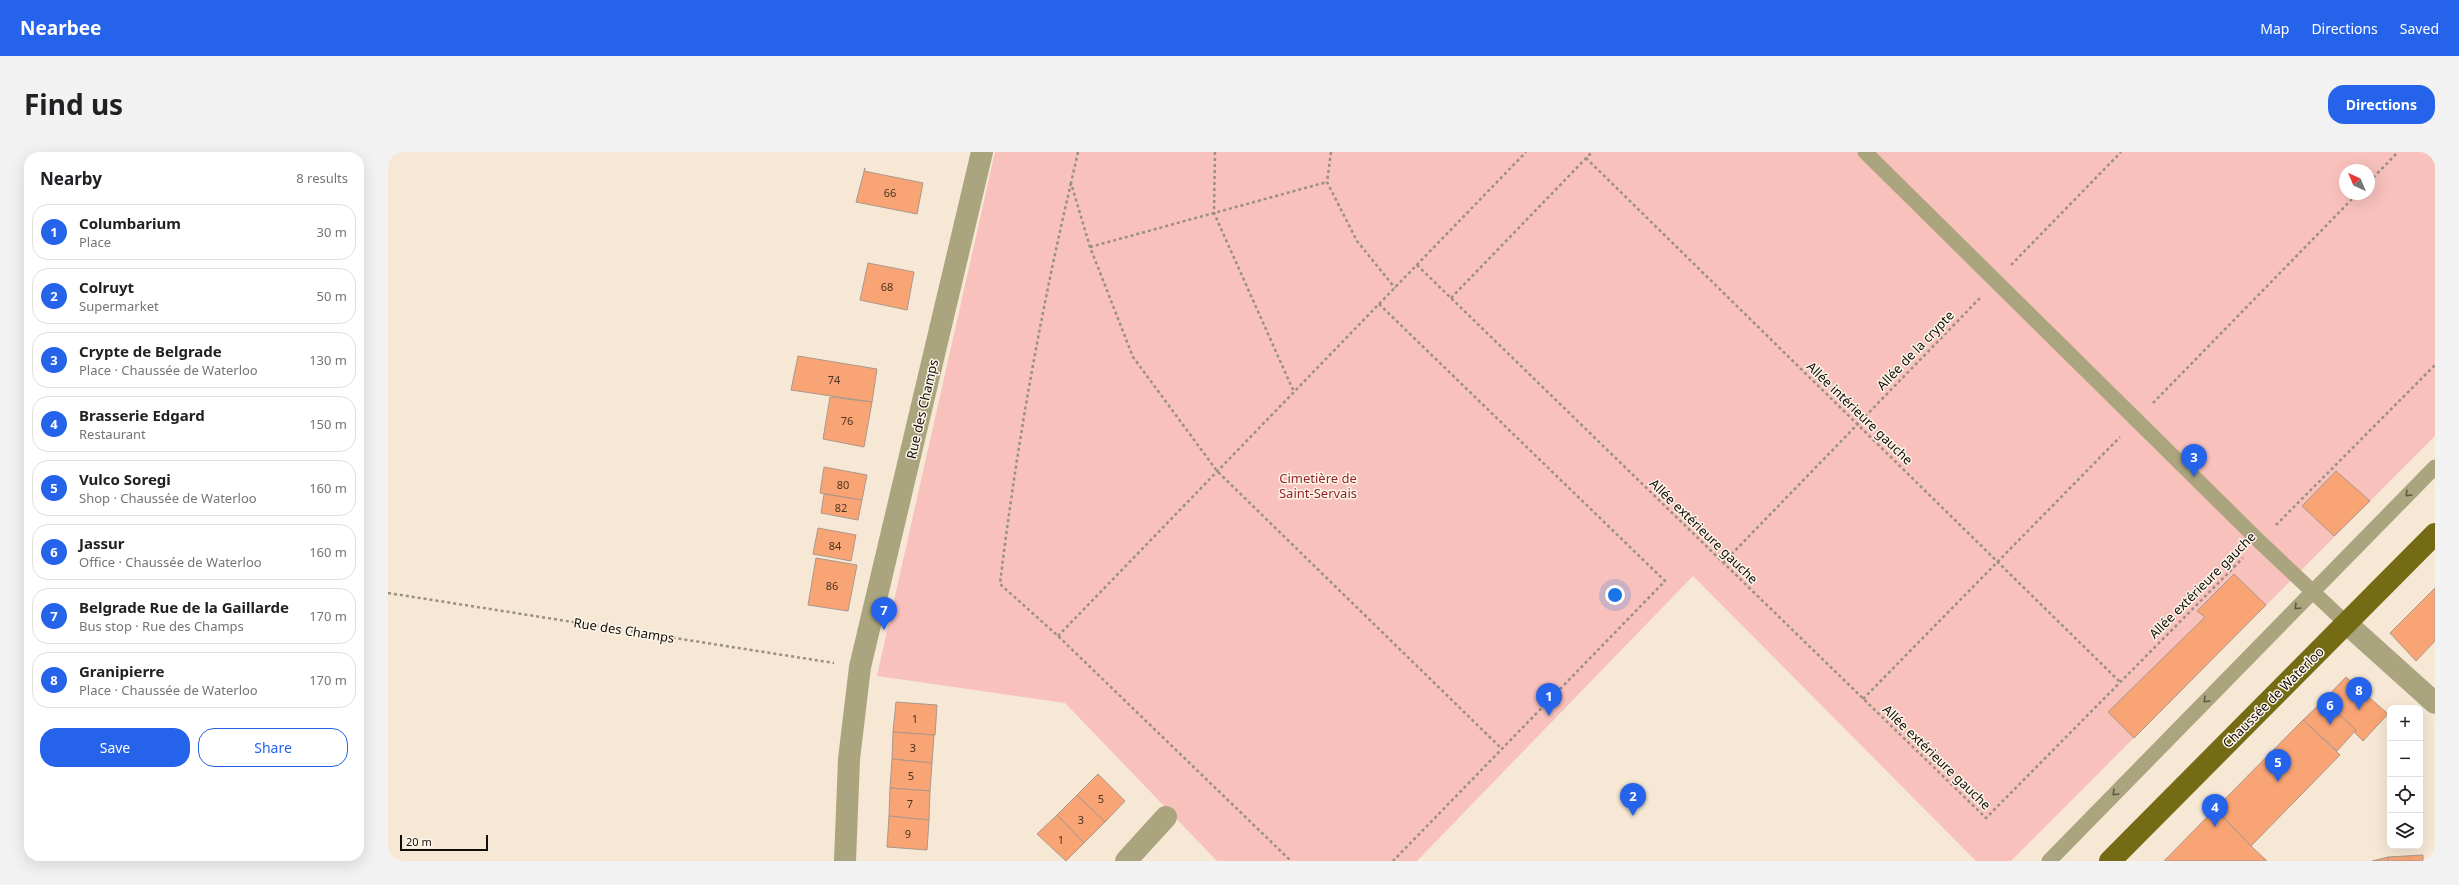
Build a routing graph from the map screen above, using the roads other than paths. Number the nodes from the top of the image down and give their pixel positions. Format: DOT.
graph roads {
  1 [pos="982,152"];
  2 [pos="1865,152"];
  3 [pos="2435,467"];
  4 [pos="2435,534"];
  5 [pos="2312,591"];
  6 [pos="2346,623"];
  7 [pos="2435,703"];
  8 [pos="1166,817"];
  9 [pos="844,861"];
  10 [pos="1126,861"];
  11 [pos="2049,861"];
  12 [pos="2110,861"];
  1 -- 9 [label="street, Rue des Champs"];
  2 -- 5 [label="lane"];
  3 -- 5 [label="lane, one-way"];
  4 -- 6 [label="main road, Chaussée de Waterloo"];
  5 -- 6 [label="lane"];
  5 -- 11 [label="lane, one-way"];
  6 -- 7 [label="street"];
  6 -- 12 [label="main road, Chaussée de Waterloo"];
  8 -- 10 [label="street"];
}
